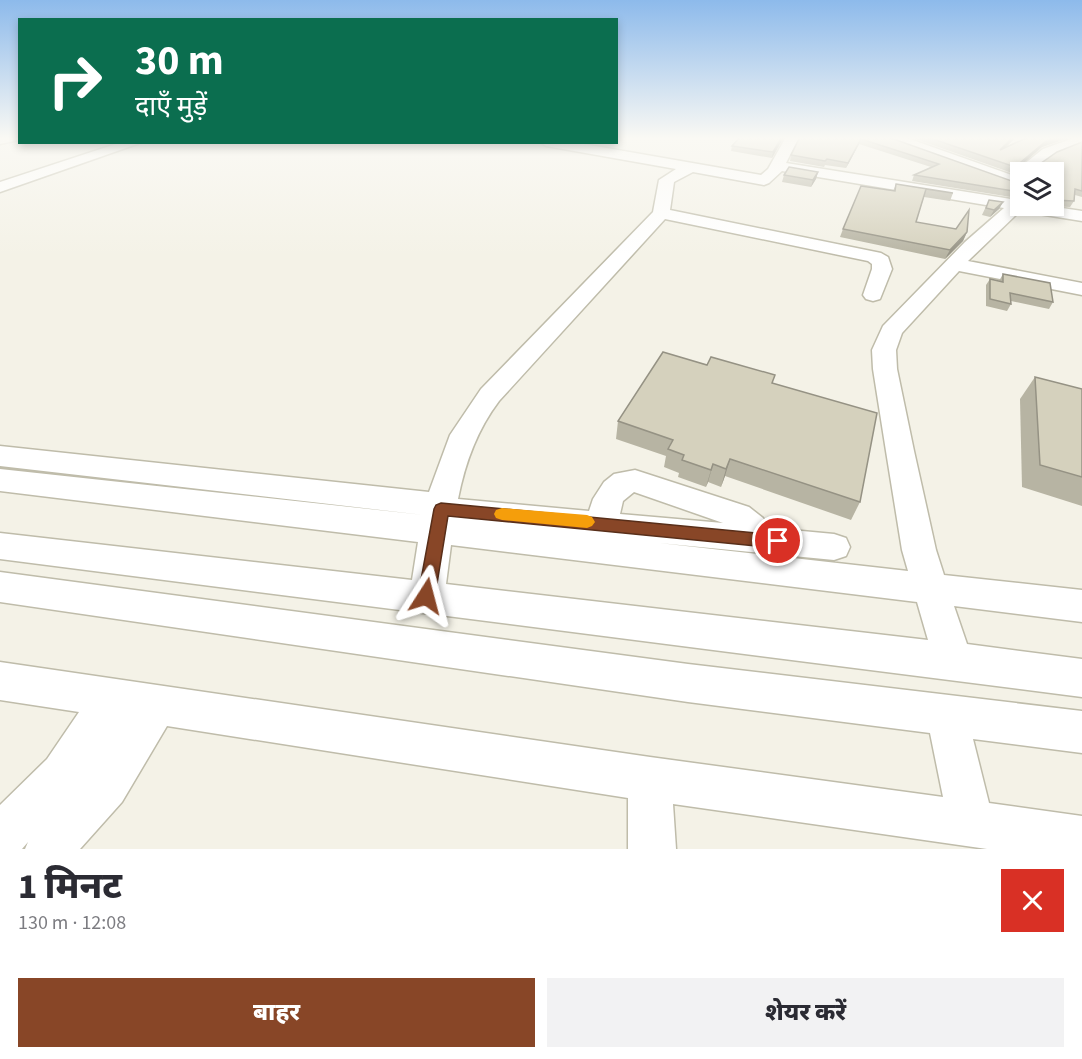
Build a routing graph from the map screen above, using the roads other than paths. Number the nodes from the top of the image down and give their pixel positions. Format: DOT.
graph roads {
  1 [pos="32,177"];
  2 [pos="673,177"];
  3 [pos="743,177"];
  4 [pos="770,177"];
  5 [pos="904,177"];
  6 [pos="994,177"];
  7 [pos="1010,183"];
  8 [pos="1010,185"];
  9 [pos="0,187"];
  10 [pos="1010,195"];
  11 [pos="1064,208"];
  12 [pos="661,213"];
  13 [pos="1082,216"];
  14 [pos="956,265"];
  15 [pos="1082,290"];
  16 [pos="873,295"];
  17 [pos="0,456"];
  18 [pos="0,480"];
  19 [pos="440,515"];
  20 [pos="604,523"];
  21 [pos="760,539"];
  22 [pos="0,546"];
  23 [pos="834,548"];
  24 [pos="0,587"];
  25 [pos="930,589"];
  26 [pos="426,596"];
  27 [pos="1082,606"];
  28 [pos="953,661"];
  29 [pos="1082,678"];
  30 [pos="0,681"];
  31 [pos="114,698"];
  32 [pos="157,704"];
  33 [pos="947,715"];
  34 [pos="1082,732"];
  35 [pos="650,779"];
  36 [pos="971,824"];
  37 [pos="0,838"];
  38 [pos="1082,839"];
  39 [pos="48,849"];
  40 [pos="651,849"];
  1 -- 9 [label="street"];
  2 -- 12 [label="street"];
  3 -- 4 [label="street"];
  5 -- 8 [label="street"];
  6 -- 7 [label="street"];
  10 -- 14 [label="street"];
  11 -- 13 [label="street"];
  12 -- 16 [label="street"];
  12 -- 19 [label="street"];
  14 -- 15 [label="street"];
  14 -- 25 [label="street"];
  17 -- 19 [label="street"];
  18 -- 19 [label="street"];
  19 -- 20 [label="street"];
  19 -- 25 [label="street"];
  19 -- 26 [label="street"];
  20 -- 21 [label="street"];
  20 -- 21 [label="street"];
  21 -- 23 [label="street"];
  22 -- 26 [label="street"];
  24 -- 33 [label="street"];
  25 -- 27 [label="street"];
  25 -- 28 [label="street"];
  26 -- 28 [label="street"];
  28 -- 29 [label="street"];
  30 -- 31 [label="street"];
  31 -- 32 [label="street"];
  31 -- 37 [label="street"];
  32 -- 35 [label="street"];
  32 -- 39 [label="street"];
  33 -- 34 [label="street"];
  33 -- 36 [label="street"];
  35 -- 36 [label="street"];
  35 -- 40 [label="street"];
  36 -- 38 [label="street"];
}
